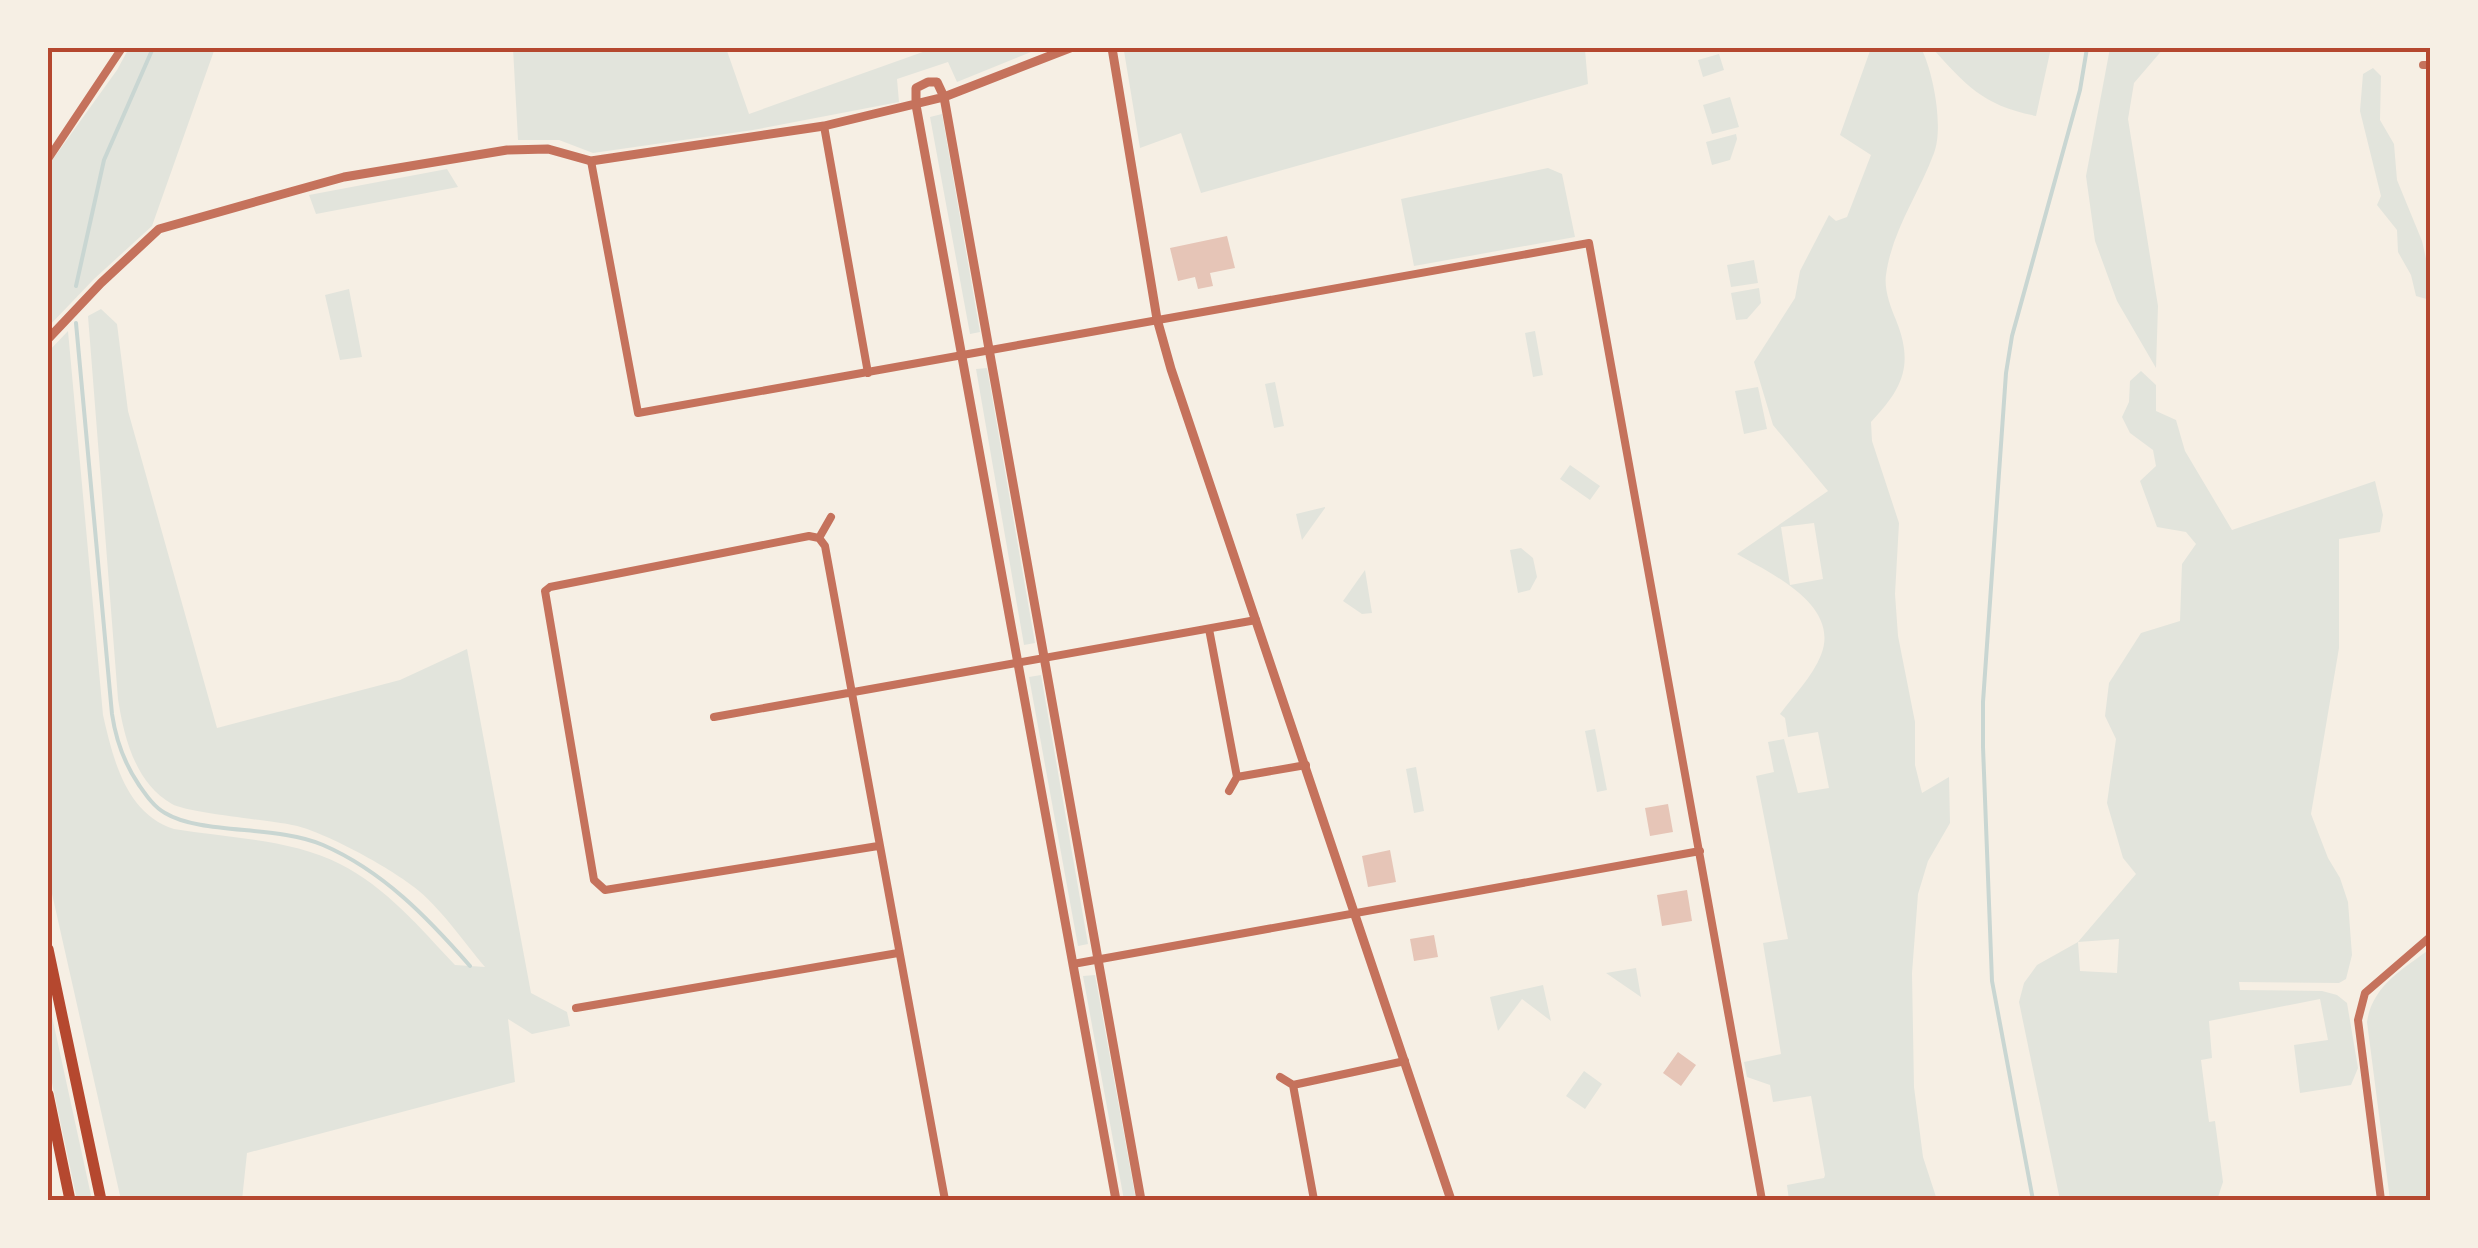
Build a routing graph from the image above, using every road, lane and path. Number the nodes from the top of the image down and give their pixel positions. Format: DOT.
graph roads {
  1 [pos="122,48"];
  2 [pos="1070,48"];
  3 [pos="1112,48"];
  4 [pos="944,97"];
  5 [pos="916,105"];
  6 [pos="824,126"];
  7 [pos="48,158"];
  8 [pos="592,161"];
  9 [pos="1157,319"];
  10 [pos="48,339"];
  11 [pos="988,350"];
  12 [pos="963,354"];
  13 [pos="868,373"];
  14 [pos="832,516"];
  15 [pos="819,538"];
  16 [pos="1256,620"];
  17 [pos="1210,630"];
  18 [pos="1044,656"];
  19 [pos="1018,661"];
  20 [pos="850,692"];
  21 [pos="714,717"];
  22 [pos="1306,765"];
  23 [pos="1238,777"];
  24 [pos="1229,791"];
  25 [pos="878,846"];
  26 [pos="1700,851"];
  27 [pos="1356,913"];
  28 [pos="2430,937"];
  29 [pos="48,949"];
  30 [pos="898,953"];
  31 [pos="1098,959"];
  32 [pos="1073,964"];
  33 [pos="576,1008"];
  34 [pos="1405,1061"];
  35 [pos="1280,1076"];
  36 [pos="1293,1085"];
  37 [pos="48,1094"];
  38 [pos="70,1200"];
  39 [pos="101,1200"];
  40 [pos="945,1200"];
  41 [pos="1116,1200"];
  42 [pos="1141,1200"];
  43 [pos="1314,1200"];
  44 [pos="1451,1200"];
  45 [pos="1762,1200"];
  46 [pos="2381,1200"];
  1 -- 7 [label="street"];
  2 -- 4 [label="street"];
  3 -- 9 [label="street"];
  4 -- 5 [label="street"];
  4 -- 5 [label="street"];
  4 -- 11 [label="street"];
  5 -- 6 [label="street"];
  5 -- 12 [label="street"];
  6 -- 8 [label="street"];
  6 -- 13 [label="street"];
  8 -- 10 [label="street"];
  8 -- 13 [label="street"];
  9 -- 11 [label="street"];
  9 -- 16 [label="street"];
  9 -- 26 [label="street"];
  11 -- 12 [label="street"];
  11 -- 18 [label="street"];
  12 -- 13 [label="street"];
  12 -- 19 [label="street"];
  14 -- 15 [label="street"];
  15 -- 20 [label="street"];
  15 -- 25 [label="street"];
  16 -- 17 [label="street"];
  16 -- 22 [label="street"];
  17 -- 18 [label="street"];
  17 -- 23 [label="street"];
  18 -- 19 [label="street"];
  18 -- 31 [label="street"];
  19 -- 20 [label="street"];
  19 -- 32 [label="street"];
  20 -- 21 [label="street"];
  20 -- 25 [label="street"];
  22 -- 23 [label="street"];
  22 -- 27 [label="street"];
  23 -- 24 [label="street"];
  25 -- 30 [label="street"];
  26 -- 27 [label="street"];
  26 -- 45 [label="street"];
  27 -- 31 [label="street"];
  27 -- 34 [label="street"];
  28 -- 46 [label="street"];
  29 -- 39 [label="main road"];
  30 -- 33 [label="street"];
  30 -- 40 [label="street"];
  31 -- 32 [label="street"];
  31 -- 42 [label="street"];
  32 -- 41 [label="street"];
  34 -- 36 [label="street"];
  34 -- 44 [label="street"];
  35 -- 36 [label="street"];
  36 -- 43 [label="street"];
  37 -- 38 [label="main road"];
}
